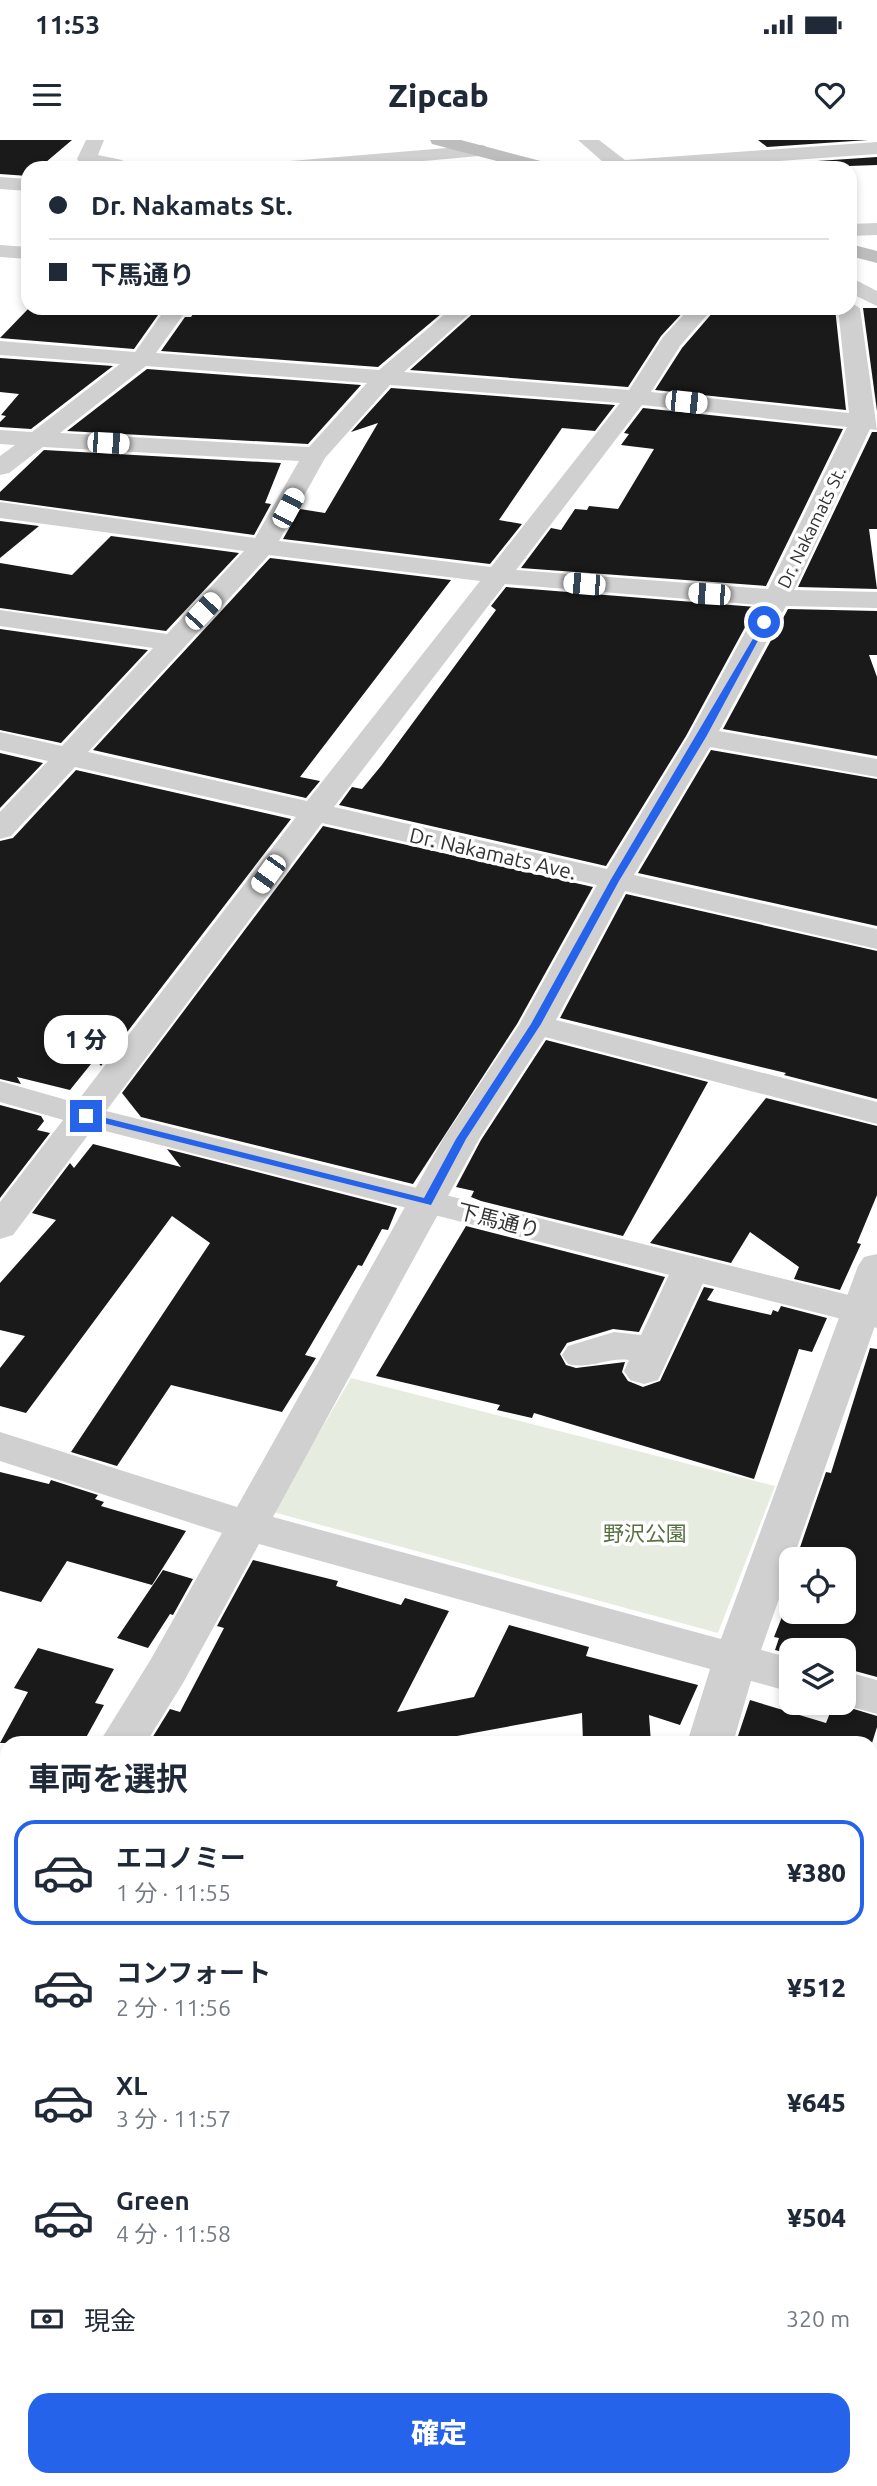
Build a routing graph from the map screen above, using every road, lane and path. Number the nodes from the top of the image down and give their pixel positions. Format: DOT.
graph roads {
  1 [pos="94,140"];
  2 [pos="439,140"];
  3 [pos="587,140"];
  4 [pos="742,140"];
  5 [pos="475,146"];
  6 [pos="877,148"];
  7 [pos="271,149"];
  8 [pos="765,156"];
  9 [pos="97,161"];
  10 [pos="263,161"];
  11 [pos="341,161"];
  12 [pos="504,161"];
  13 [pos="614,161"];
  14 [pos="692,161"];
  15 [pos="772,161"];
  16 [pos="0,183"];
  17 [pos="21,184"];
  18 [pos="0,251"];
  19 [pos="21,252"];
  20 [pos="857,252"];
  21 [pos="877,257"];
  22 [pos="869,301"];
  23 [pos="172,315"];
  24 [pos="457,315"];
  25 [pos="696,315"];
  26 [pos="0,348"];
  27 [pos="141,359"];
  28 [pos="384,378"];
  29 [pos="636,397"];
  30 [pos="870,422"];
  31 [pos="0,437"];
  32 [pos="37,439"];
  33 [pos="315,456"];
  34 [pos="0,468"];
  35 [pos="0,510"];
  36 [pos="264,545"];
  37 [pos="498,576"];
  38 [pos="776,599"];
  39 [pos="877,600"];
  40 [pos="0,618"];
  41 [pos="174,643"];
  42 [pos="702,737"];
  43 [pos="0,741"];
  44 [pos="68,756"];
  45 [pos="877,768"];
  46 [pos="314,813"];
  47 [pos="0,830"];
  48 [pos="615,881"];
  49 [pos="877,939"];
  50 [pos="536,1024"];
  51 [pos="0,1091"];
  52 [pos="877,1113"];
  53 [pos="86,1116"];
  54 [pos="428,1203"];
  55 [pos="0,1227"];
  56 [pos="877,1266"];
  57 [pos="691,1268"];
  58 [pos="869,1313"];
  59 [pos="582,1354"];
  60 [pos="0,1446"];
  61 [pos="246,1525"];
  62 [pos="734,1661"];
  63 [pos="779,1672"];
  64 [pos="856,1691"];
  65 [pos="877,1697"];
  66 [pos="126,1736"];
  67 [pos="712,1736"];
  1 -- 9 [label="street"];
  2 -- 5 [label="main road"];
  3 -- 13 [label="street"];
  4 -- 8 [label="street"];
  5 -- 11 [label="street"];
  5 -- 12 [label="main road"];
  6 -- 8 [label="street"];
  7 -- 10 [label="street"];
  8 -- 14 [label="street"];
  8 -- 15 [label="street"];
  16 -- 17 [label="street"];
  18 -- 19 [label="street"];
  20 -- 21 [label="main road"];
  22 -- 30 [label="street"];
  23 -- 27 [label="street"];
  24 -- 28 [label="street"];
  25 -- 29 [label="street"];
  26 -- 27 [label="street"];
  27 -- 28 [label="street"];
  27 -- 32 [label="street"];
  28 -- 29 [label="street"];
  28 -- 33 [label="street"];
  29 -- 30 [label="street"];
  29 -- 37 [label="street"];
  30 -- 38 [label="street, Dr. Nakamats St."];
  31 -- 32 [label="street"];
  32 -- 33 [label="street"];
  32 -- 34 [label="street"];
  33 -- 36 [label="street"];
  35 -- 36 [label="street"];
  36 -- 37 [label="street"];
  36 -- 41 [label="street"];
  37 -- 38 [label="street"];
  37 -- 46 [label="street"];
  38 -- 39 [label="street"];
  38 -- 42 [label="street, Dr. Nakamats St."];
  40 -- 41 [label="street"];
  41 -- 44 [label="street"];
  42 -- 45 [label="street"];
  42 -- 48 [label="street, Dr. Nakamats St."];
  43 -- 44 [label="street, Dr. Nakamats Ave."];
  44 -- 46 [label="street, Dr. Nakamats Ave."];
  44 -- 47 [label="street"];
  46 -- 48 [label="street, Dr. Nakamats Ave."];
  46 -- 53 [label="street"];
  48 -- 49 [label="street, Dr. Nakamats Ave."];
  48 -- 50 [label="street, Dr. Nakamats St."];
  50 -- 52 [label="street"];
  50 -- 54 [label="street, Dr. Nakamats St."];
  51 -- 53 [label="street, 下馬通り"];
  53 -- 54 [label="street, 下馬通り"];
  53 -- 55 [label="street"];
  54 -- 57 [label="street, 下馬通り"];
  54 -- 61 [label="street, Dr. Nakamats St."];
  56 -- 58 [label="street"];
  57 -- 58 [label="street, 下馬通り"];
  57 -- 59 [label="street"];
  58 -- 62 [label="street"];
  60 -- 61 [label="street"];
  61 -- 62 [label="street"];
  61 -- 66 [label="street, Dr. Nakamats St."];
  62 -- 63 [label="street"];
  62 -- 67 [label="street"];
  64 -- 65 [label="street"];
}
